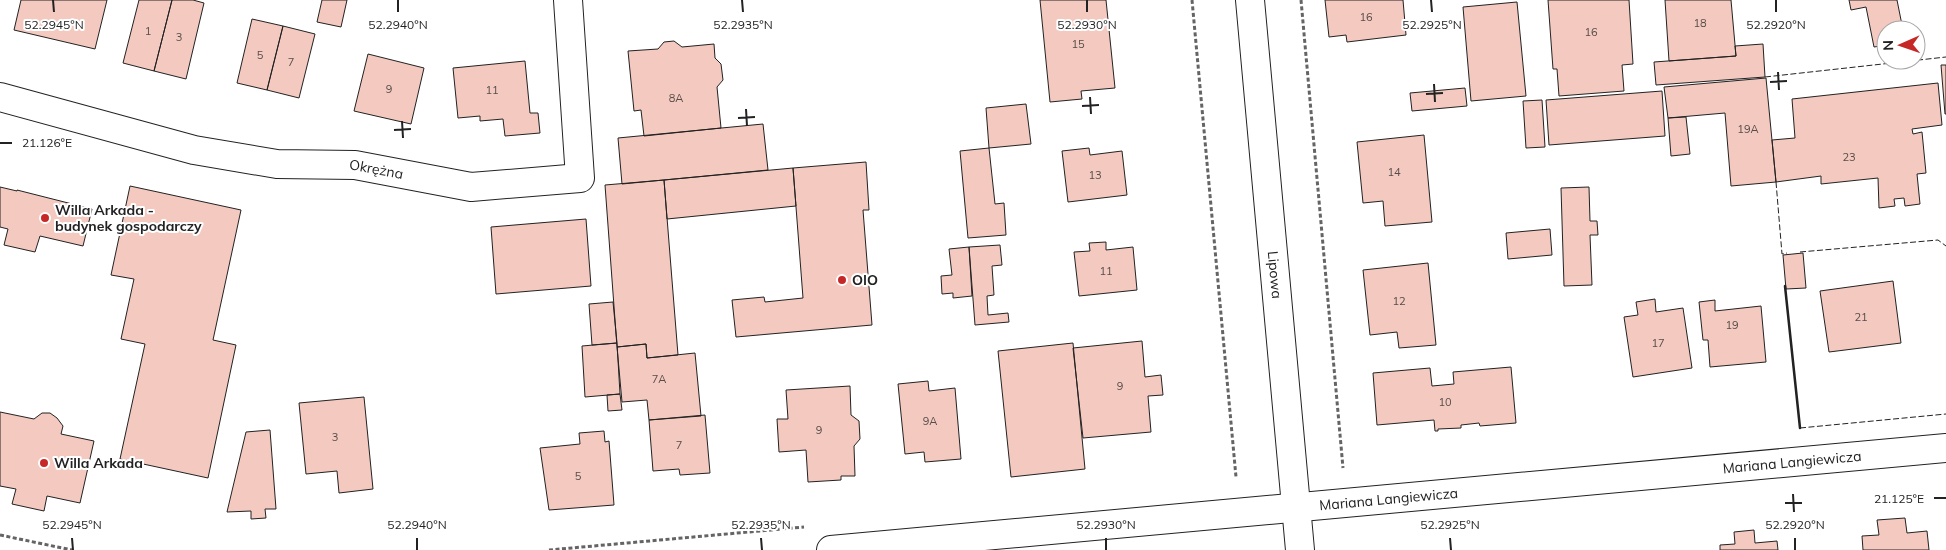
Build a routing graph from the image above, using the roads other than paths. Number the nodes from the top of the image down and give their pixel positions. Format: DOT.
graph roads {
  1 [pos="568,0"];
  2 [pos="1250,0"];
  3 [pos="0,97"];
  4 [pos="1946,448"];
  5 [pos="1295,507"];
  6 [pos="831,550"];
  7 [pos="1300,550"];
  1 -- 3 [label="street, Okrężna"];
  2 -- 5 [label="street, Lipowa"];
  4 -- 5 [label="street, Mariana Langiewicza"];
  5 -- 6 [label="street, Mariana Langiewicza"];
  5 -- 7 [label="street, Lipowa"];
}
